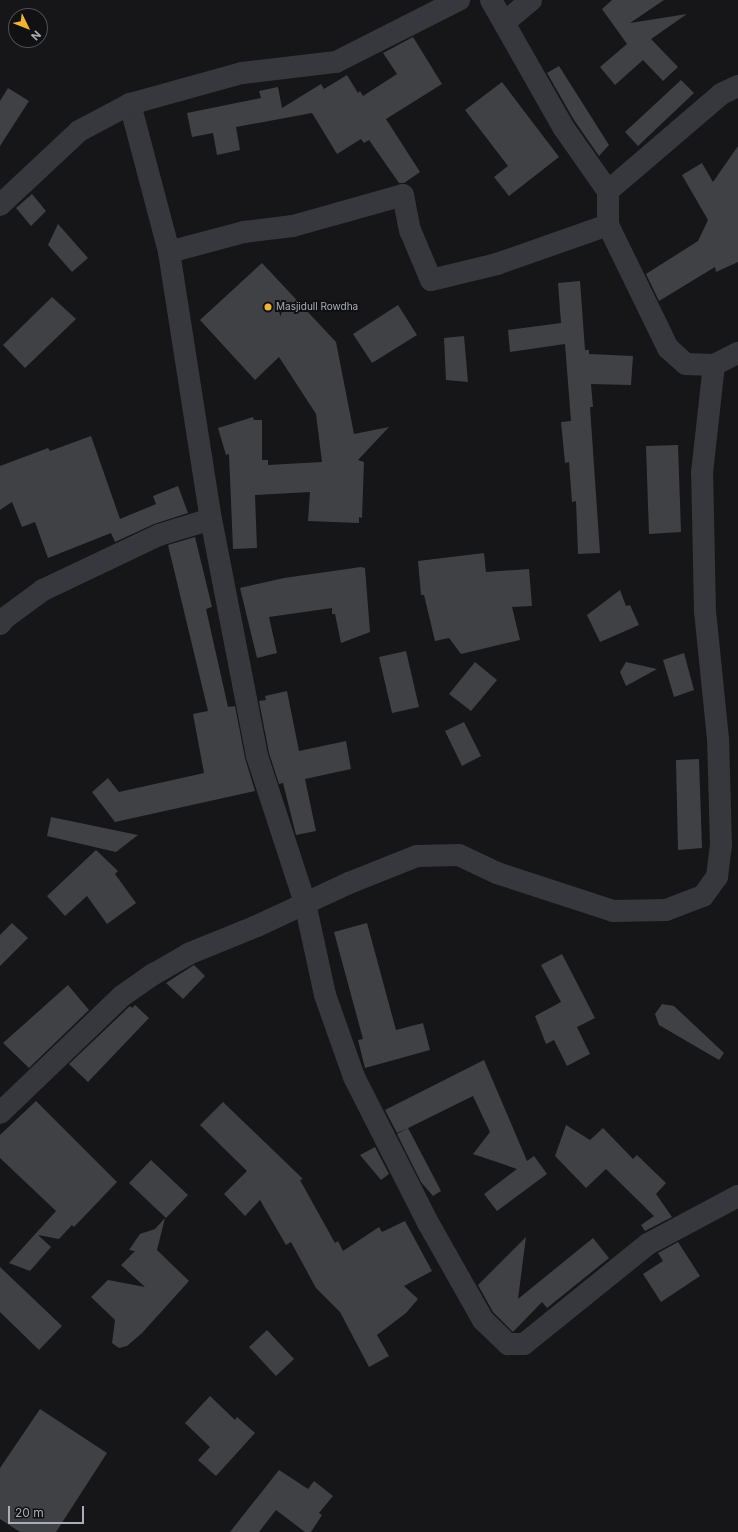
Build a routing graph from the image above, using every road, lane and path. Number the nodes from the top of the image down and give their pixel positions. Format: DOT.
graph roads {
  1 [pos="459,0"];
  2 [pos="491,0"];
  3 [pos="531,0"];
  4 [pos="505,22"];
  5 [pos="738,86"];
  6 [pos="130,104"];
  7 [pos="608,191"];
  8 [pos="0,205"];
  9 [pos="608,226"];
  10 [pos="169,252"];
  11 [pos="738,353"];
  12 [pos="714,365"];
  13 [pos="211,519"];
  14 [pos="0,624"];
  15 [pos="305,903"];
  16 [pos="0,1113"];
  17 [pos="738,1196"];
  1 -- 6 [label="street"];
  2 -- 4 [label="street"];
  3 -- 4 [label="street"];
  4 -- 7 [label="street"];
  5 -- 7 [label="street"];
  6 -- 8 [label="street"];
  6 -- 10 [label="street"];
  7 -- 9 [label="street"];
  9 -- 10 [label="street"];
  9 -- 12 [label="street"];
  10 -- 13 [label="street"];
  11 -- 12 [label="street"];
  12 -- 15 [label="street"];
  13 -- 14 [label="street"];
  13 -- 15 [label="street"];
  15 -- 16 [label="street"];
  15 -- 17 [label="street"];
}
